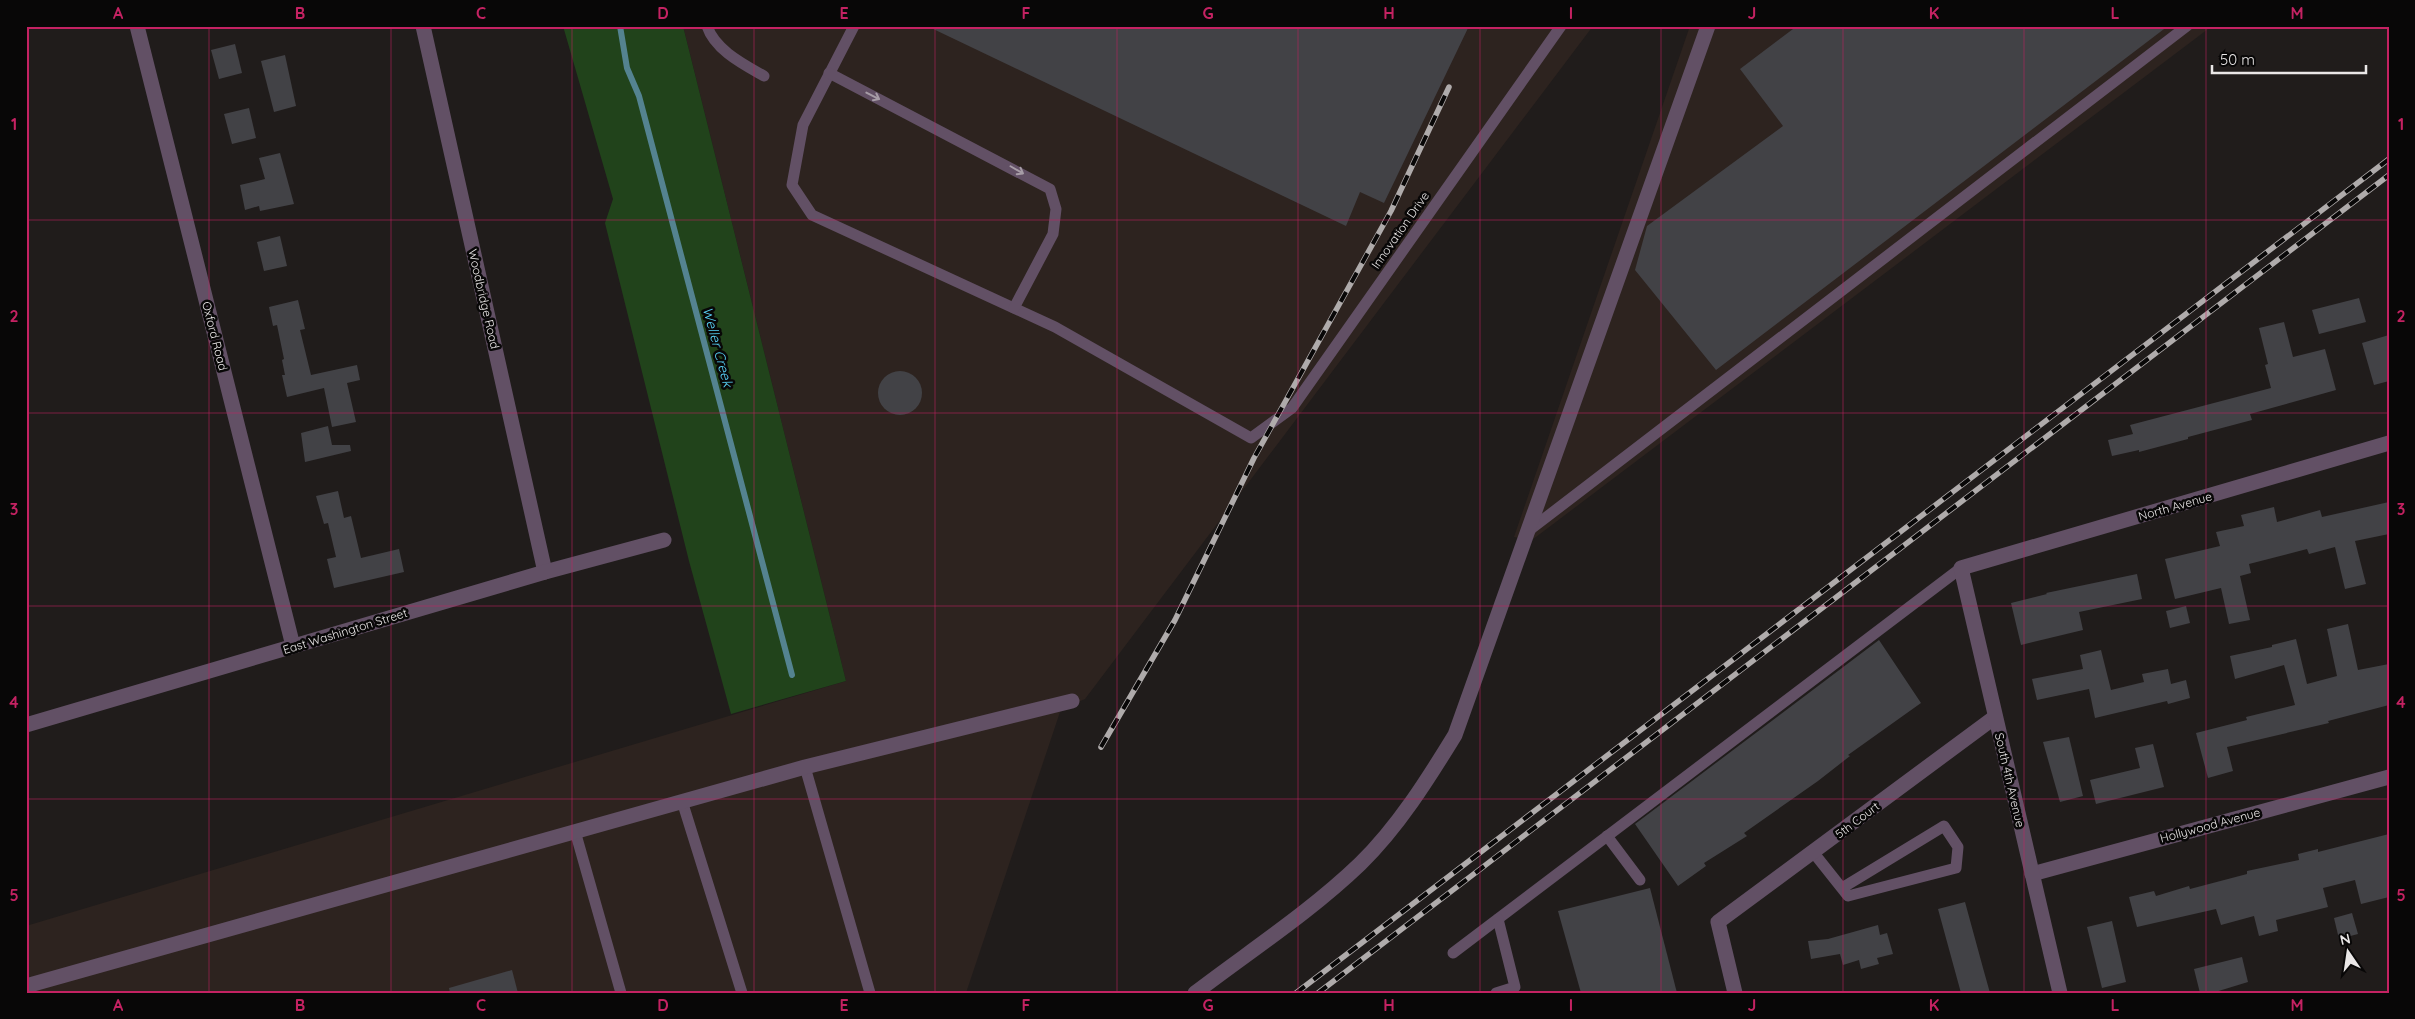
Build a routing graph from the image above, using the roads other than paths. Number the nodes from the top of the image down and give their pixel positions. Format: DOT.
graph roads {
  1 [pos="136,26"];
  2 [pos="423,26"];
  3 [pos="707,26"];
  4 [pos="854,26"];
  5 [pos="1561,26"];
  6 [pos="1708,26"];
  7 [pos="2187,26"];
  8 [pos="829,74"];
  9 [pos="764,76"];
  10 [pos="1014,308"];
  11 [pos="2389,443"];
  12 [pos="1527,532"];
  13 [pos="664,540"];
  14 [pos="1960,568"];
  15 [pos="544,572"];
  16 [pos="294,646"];
  17 [pos="1072,701"];
  18 [pos="1995,717"];
  19 [pos="26,725"];
  20 [pos="805,766"];
  21 [pos="2389,777"];
  22 [pos="682,801"];
  23 [pos="575,831"];
  24 [pos="1607,836"];
  25 [pos="1813,852"];
  26 [pos="2032,874"];
  27 [pos="1640,880"];
  28 [pos="1842,888"];
  29 [pos="1498,919"];
  30 [pos="1453,953"];
  31 [pos="26,986"];
  32 [pos="621,993"];
  33 [pos="742,993"];
  34 [pos="870,993"];
  35 [pos="1195,993"];
  36 [pos="1496,993"];
  37 [pos="1735,993"];
  38 [pos="2060,993"];
  1 -- 16 [label="street, Oxford Road"];
  2 -- 15 [label="street, Woodbridge Road"];
  3 -- 9 [label="lane"];
  4 -- 8 [label="lane"];
  5 -- 10 [label="lane, Innovation Drive"];
  6 -- 12 [label="street"];
  7 -- 12 [label="lane"];
  8 -- 10 [label="lane"];
  8 -- 10 [label="lane, one-way"];
  11 -- 14 [label="street, North Avenue"];
  12 -- 35 [label="street"];
  13 -- 15 [label="street, East Washington Street"];
  14 -- 18 [label="street, South 4th Avenue"];
  14 -- 24 [label="lane"];
  15 -- 16 [label="street, East Washington Street"];
  16 -- 19 [label="street, East Washington Street"];
  17 -- 20 [label="street"];
  18 -- 25 [label="street, 5th Court"];
  18 -- 26 [label="street, South 4th Avenue"];
  20 -- 22 [label="street"];
  20 -- 34 [label="lane"];
  21 -- 26 [label="street, Hollywood Avenue"];
  22 -- 23 [label="street"];
  22 -- 33 [label="lane"];
  23 -- 31 [label="street"];
  23 -- 32 [label="lane"];
  24 -- 27 [label="lane"];
  24 -- 29 [label="lane"];
  25 -- 28 [label="lane"];
  25 -- 37 [label="street, 5th Court"];
  26 -- 38 [label="street, South 4th Avenue"];
  28 -- 28 [label="lane"];
  29 -- 30 [label="lane"];
  29 -- 36 [label="lane"];
}
